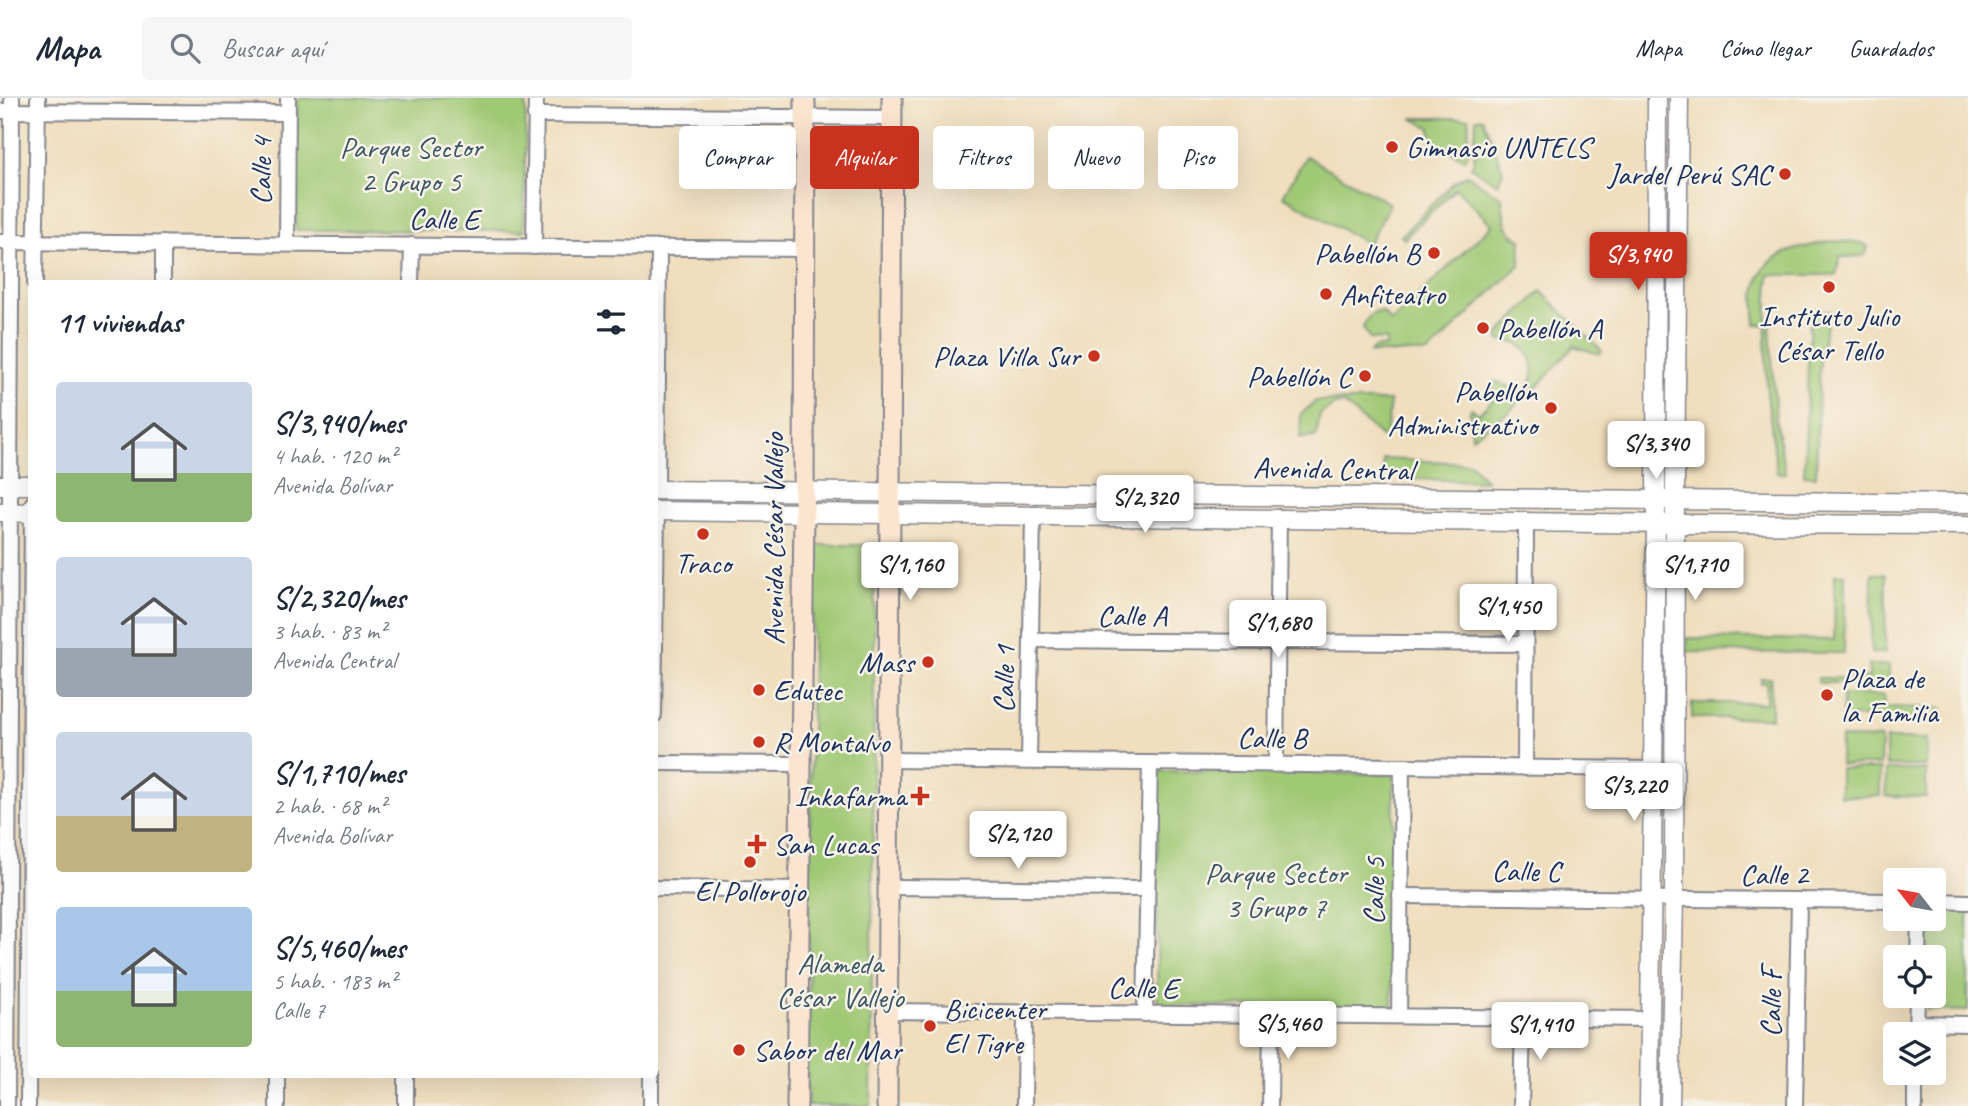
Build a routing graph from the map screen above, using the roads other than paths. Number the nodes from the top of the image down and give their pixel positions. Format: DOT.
graph roads {
  1 [pos="536,98"];
  2 [pos="1657,98"];
  3 [pos="1679,98"];
  4 [pos="38,104"];
  5 [pos="288,105"];
  6 [pos="8,106"];
  7 [pos="804,107"];
  8 [pos="892,108"];
  9 [pos="536,115"];
  10 [pos="6,242"];
  11 [pos="36,242"];
  12 [pos="163,243"];
  13 [pos="287,244"];
  14 [pos="412,245"];
  15 [pos="534,247"];
  16 [pos="659,247"];
  17 [pos="803,249"];
  18 [pos="35,280"];
  19 [pos="163,280"];
  20 [pos="411,280"];
  21 [pos="658,286"];
  22 [pos="1657,327"];
  23 [pos="1677,327"];
  24 [pos="5,485"];
  25 [pos="28,485"];
  26 [pos="658,490"];
  27 [pos="804,492"];
  28 [pos="1656,500"];
  29 [pos="1675,500"];
  30 [pos="891,503"];
  31 [pos="1968,503"];
  32 [pos="658,510"];
  33 [pos="5,512"];
  34 [pos="804,512"];
  35 [pos="28,513"];
  36 [pos="1033,514"];
  37 [pos="1279,517"];
  38 [pos="1526,520"];
  39 [pos="1656,523"];
  40 [pos="1676,524"];
  41 [pos="1968,525"];
  42 [pos="1031,640"];
  43 [pos="1277,642"];
  44 [pos="1525,644"];
  45 [pos="4,760"];
  46 [pos="889,760"];
  47 [pos="1030,761"];
  48 [pos="658,763"];
  49 [pos="1150,763"];
  50 [pos="801,764"];
  51 [pos="1276,764"];
  52 [pos="1402,766"];
  53 [pos="1525,768"];
  54 [pos="1653,769"];
  55 [pos="4,880"];
  56 [pos="28,880"];
  57 [pos="888,887"];
  58 [pos="658,888"];
  59 [pos="1147,889"];
  60 [pos="800,890"];
  61 [pos="1400,897"];
  62 [pos="1652,899"];
  63 [pos="1674,899"];
  64 [pos="1799,900"];
  65 [pos="1883,901"];
  66 [pos="1946,901"];
  67 [pos="1968,902"];
  68 [pos="4,1006"];
  69 [pos="887,1011"];
  70 [pos="1025,1013"];
  71 [pos="1145,1014"];
  72 [pos="1271,1015"];
  73 [pos="1399,1016"];
  74 [pos="1523,1018"];
  75 [pos="1650,1019"];
  76 [pos="1968,1024"];
  77 [pos="1946,1026"];
  78 [pos="29,1078"];
  79 [pos="277,1078"];
  80 [pos="406,1078"];
  81 [pos="651,1078"];
  82 [pos="1915,1085"];
  83 [pos="7,1106"];
  84 [pos="28,1106"];
  85 [pos="277,1106"];
  86 [pos="406,1106"];
  87 [pos="651,1106"];
  88 [pos="797,1106"];
  89 [pos="887,1106"];
  90 [pos="1024,1106"];
  91 [pos="1270,1106"];
  92 [pos="1521,1106"];
  93 [pos="1649,1106"];
  94 [pos="1670,1106"];
  95 [pos="1795,1106"];
  96 [pos="1915,1106"];
  1 -- 9 [label="street"];
  2 -- 22 [label="street"];
  3 -- 23 [label="street"];
  4 -- 5 [label="street"];
  4 -- 6 [label="street"];
  4 -- 11 [label="street"];
  5 -- 13 [label="street, Calle 4"];
  6 -- 10 [label="street"];
  7 -- 8 [label="street"];
  7 -- 9 [label="street"];
  7 -- 17 [label="main road, Avenida César Vallejo"];
  8 -- 30 [label="main road"];
  9 -- 15 [label="street"];
  10 -- 11 [label="street, Calle E"];
  10 -- 24 [label="street"];
  11 -- 12 [label="street, Calle E"];
  11 -- 18 [label="street"];
  12 -- 13 [label="street, Calle E"];
  12 -- 19 [label="street"];
  13 -- 14 [label="street, Calle E"];
  14 -- 15 [label="street, Calle E"];
  14 -- 20 [label="street"];
  15 -- 16 [label="street, Calle E"];
  16 -- 17 [label="street, Calle E"];
  16 -- 21 [label="street"];
  17 -- 27 [label="main road, Avenida César Vallejo"];
  22 -- 23 [label="street"];
  22 -- 28 [label="street"];
  23 -- 29 [label="street"];
  24 -- 25 [label="street"];
  24 -- 33 [label="street"];
  26 -- 27 [label="street, Avenida Central"];
  27 -- 30 [label="street, Avenida Central"];
  27 -- 34 [label="main road, Avenida César Vallejo"];
  28 -- 29 [label="street, Avenida Central"];
  28 -- 30 [label="street, Avenida Central"];
  28 -- 39 [label="street"];
  29 -- 31 [label="street, Avenida Central"];
  29 -- 40 [label="street"];
  30 -- 34 [label="street, Avenida Central"];
  30 -- 36 [label="street, Avenida Central"];
  30 -- 46 [label="main road"];
  32 -- 34 [label="street, Avenida Central"];
  33 -- 35 [label="street"];
  33 -- 45 [label="street"];
  34 -- 50 [label="main road, Avenida César Vallejo"];
  36 -- 37 [label="street, Avenida Central"];
  36 -- 42 [label="street, Calle 1"];
  37 -- 38 [label="street, Avenida Central"];
  37 -- 43 [label="street"];
  38 -- 39 [label="street, Avenida Central"];
  38 -- 44 [label="street"];
  39 -- 40 [label="street, Avenida Central"];
  39 -- 54 [label="street"];
  40 -- 41 [label="street, Avenida Central"];
  40 -- 63 [label="street"];
  42 -- 43 [label="street, Calle A"];
  42 -- 47 [label="street, Calle 1"];
  43 -- 44 [label="street, Calle A"];
  43 -- 51 [label="street"];
  44 -- 53 [label="street"];
  45 -- 55 [label="street"];
  46 -- 47 [label="street, Calle B"];
  46 -- 57 [label="main road"];
  47 -- 49 [label="street, Calle B"];
  48 -- 50 [label="street"];
  49 -- 51 [label="street, Calle B"];
  49 -- 59 [label="street"];
  50 -- 60 [label="main road, Avenida César Vallejo"];
  51 -- 52 [label="street, Calle B"];
  52 -- 53 [label="street, Calle B"];
  52 -- 61 [label="street, Calle 5"];
  53 -- 54 [label="street, Calle B"];
  54 -- 62 [label="street"];
  55 -- 56 [label="street"];
  55 -- 68 [label="street"];
  57 -- 59 [label="street"];
  57 -- 69 [label="main road"];
  58 -- 60 [label="street"];
  59 -- 71 [label="street"];
  60 -- 88 [label="main road, Avenida César Vallejo"];
  61 -- 62 [label="street, Calle C"];
  61 -- 73 [label="street, Calle 5"];
  62 -- 63 [label="street, Calle 2"];
  62 -- 75 [label="street"];
  63 -- 64 [label="street, Calle 2"];
  63 -- 94 [label="street"];
  64 -- 65 [label="street, Calle 2"];
  64 -- 95 [label="street, Calle F"];
  66 -- 67 [label="street"];
  68 -- 83 [label="street"];
  69 -- 70 [label="street, Calle E"];
  69 -- 89 [label="main road"];
  70 -- 71 [label="street, Calle E"];
  70 -- 90 [label="street"];
  71 -- 72 [label="street, Calle E"];
  72 -- 73 [label="street, Calle E"];
  72 -- 91 [label="street"];
  73 -- 74 [label="street, Calle E"];
  74 -- 75 [label="street, Calle E"];
  74 -- 92 [label="street"];
  75 -- 93 [label="street"];
  76 -- 77 [label="street"];
  78 -- 84 [label="street"];
  79 -- 85 [label="street"];
  80 -- 86 [label="street"];
  81 -- 87 [label="street"];
  82 -- 96 [label="street"];
}
